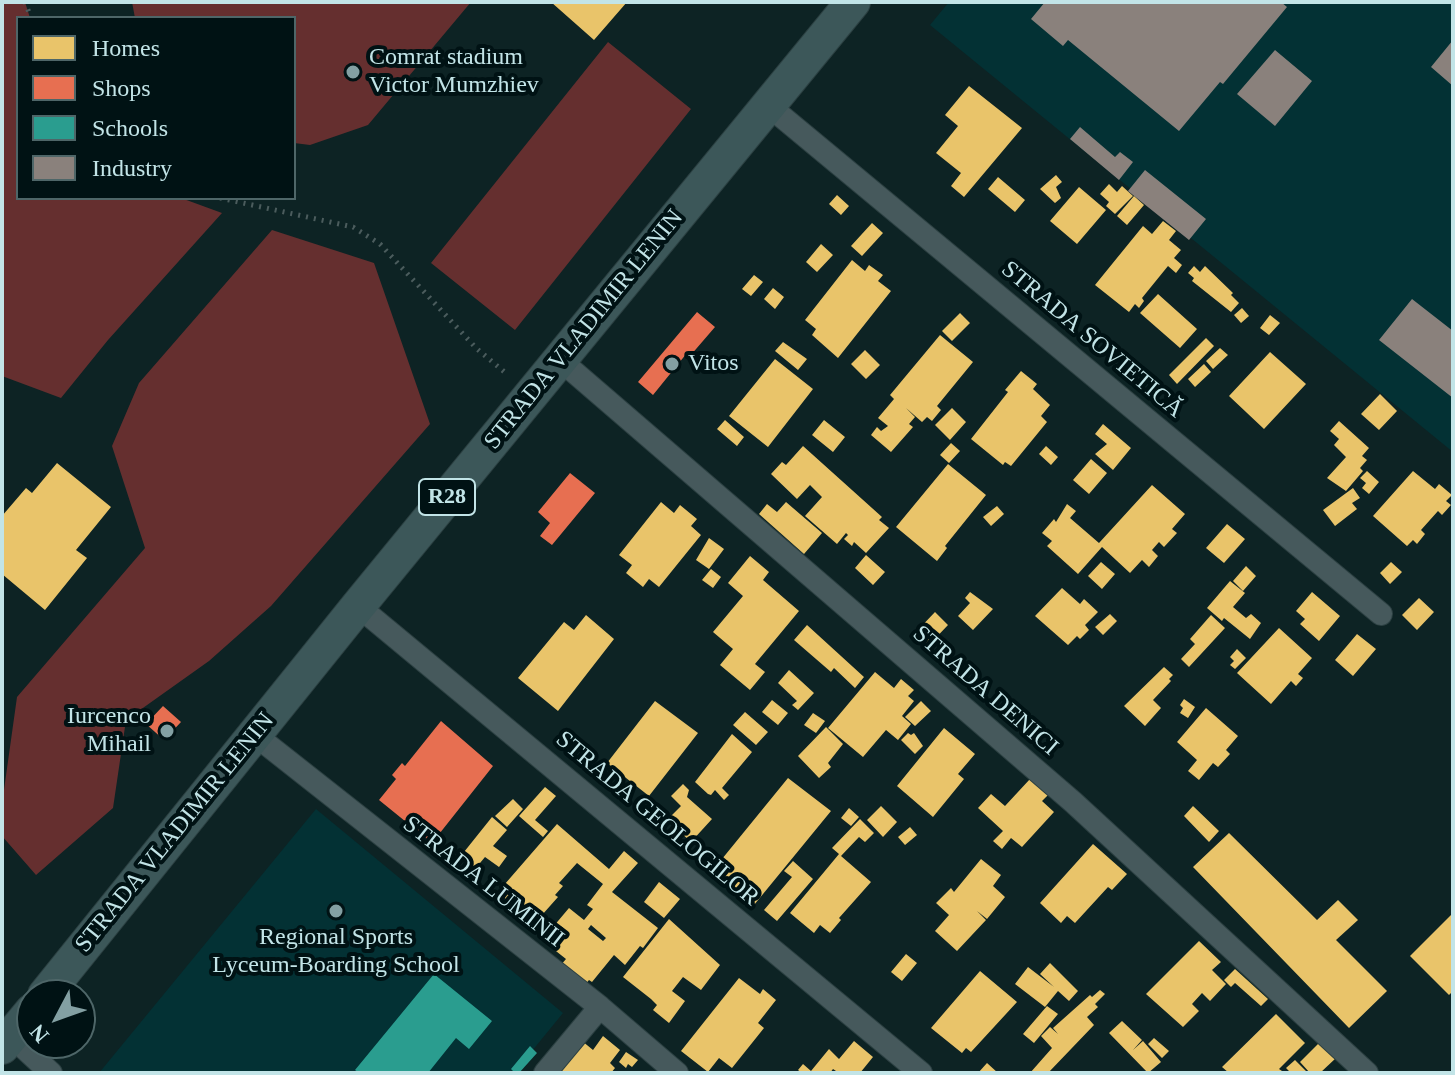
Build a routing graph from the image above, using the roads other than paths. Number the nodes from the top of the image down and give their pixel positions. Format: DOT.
graph roads {
  1 [pos="853,2"];
  2 [pos="769,106"];
  3 [pos="559,359"];
  4 [pos="358,606"];
  5 [pos="1381,614"];
  6 [pos="255,735"];
  7 [pos="58,979"];
  8 [pos="600,1007"];
  9 [pos="15,1031"];
  10 [pos="51,1073"];
  11 [pos="545,1073"];
  12 [pos="677,1073"];
  13 [pos="921,1073"];
  14 [pos="1367,1073"];
  1 -- 2 [label="main road, STRADA VLADIMIR LENIN / R28"];
  2 -- 3 [label="main road, STRADA VLADIMIR LENIN / R28"];
  2 -- 5 [label="street, STRADA SOVIETICĂ"];
  3 -- 4 [label="main road, STRADA VLADIMIR LENIN / R28"];
  3 -- 14 [label="street, STRADA DENICI"];
  4 -- 6 [label="main road, STRADA VLADIMIR LENIN / R28"];
  4 -- 13 [label="street, STRADA GEOLOGILOR"];
  6 -- 7 [label="main road, STRADA VLADIMIR LENIN / R28"];
  6 -- 8 [label="street, STRADA LUMINII"];
  8 -- 11 [label="street"];
  8 -- 12 [label="street, STRADA LUMINII"];
  9 -- 10 [label="street"];
}
